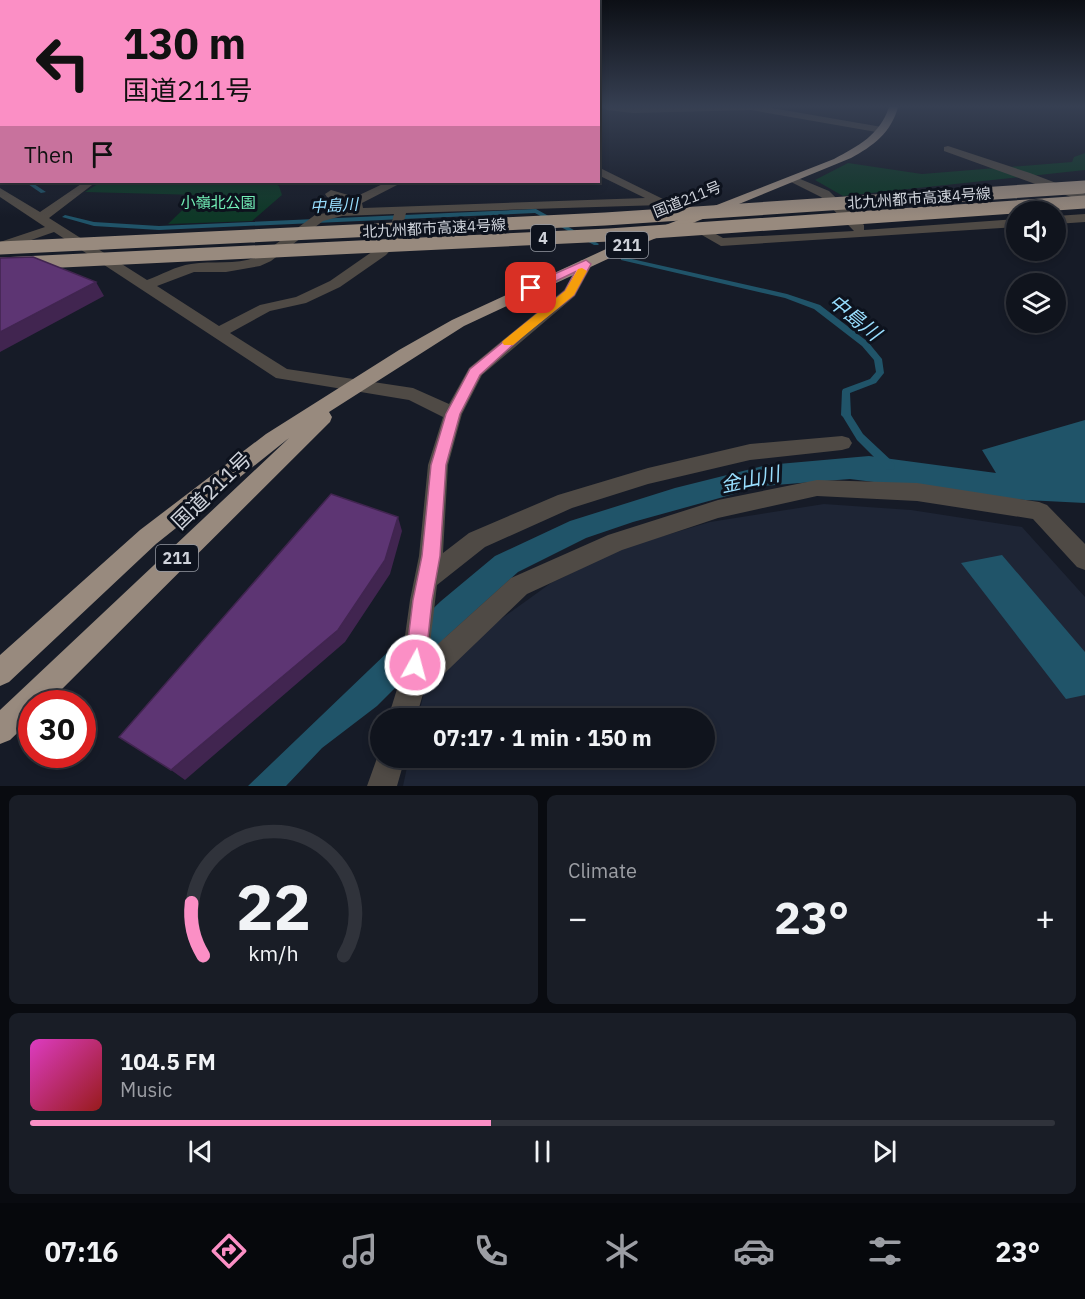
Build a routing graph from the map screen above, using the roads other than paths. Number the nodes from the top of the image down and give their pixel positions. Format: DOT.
graph roads {
  1 [pos="870,144"];
  2 [pos="948,149"];
  3 [pos="600,171"];
  4 [pos="1085,177"];
  5 [pos="793,179"];
  6 [pos="90,183"];
  7 [pos="392,183"];
  8 [pos="1085,187"];
  9 [pos="0,192"];
  10 [pos="331,194"];
  11 [pos="1085,200"];
  12 [pos="661,201"];
  13 [pos="875,203"];
  14 [pos="357,206"];
  15 [pos="399,216"];
  16 [pos="40,218"];
  17 [pos="1085,218"];
  18 [pos="1066,219"];
  19 [pos="685,222"];
  20 [pos="1006,224"];
  21 [pos="54,228"];
  22 [pos="865,234"];
  23 [pos="0,247"];
  24 [pos="0,264"];
  25 [pos="586,264"];
  26 [pos="144,286"];
  27 [pos="217,333"];
  28 [pos="354,386"];
  29 [pos="453,414"];
  30 [pos="842,443"];
  31 [pos="1085,560"];
  32 [pos="426,579"];
  33 [pos="0,673"];
  34 [pos="412,686"];
  35 [pos="405,708"];
  36 [pos="0,730"];
  37 [pos="388,768"];
  38 [pos="382,786"];
  1 -- 5 [label="highway, 国道211号 / 211"];
  2 -- 11 [label="street"];
  3 -- 12 [label="street"];
  4 -- 13 [label="highway, bridge"];
  5 -- 19 [label="highway, 国道211号 / 211"];
  5 -- 22 [label="street"];
  6 -- 16 [label="street"];
  7 -- 14 [label="street"];
  8 -- 13 [label="highway, 北九州都市高速4号線 / 4, bridge"];
  9 -- 16 [label="street"];
  10 -- 14 [label="street"];
  11 -- 24 [label="highway, 北九州都市高速4号線 / 4, bridge"];
  12 -- 15 [label="street"];
  12 -- 19 [label="street"];
  13 -- 23 [label="highway, 北九州都市高速4号線 / 4, bridge"];
  14 -- 15 [label="street"];
  14 -- 26 [label="street"];
  15 -- 27 [label="street"];
  16 -- 21 [label="street"];
  17 -- 18 [label="street"];
  19 -- 22 [label="street"];
  19 -- 25 [label="highway, 国道211号 / 211"];
  20 -- 22 [label="street"];
  21 -- 23 [label="street"];
  21 -- 26 [label="street"];
  25 -- 28 [label="highway, 国道211号 / 211"];
  25 -- 29 [label="street"];
  26 -- 27 [label="street"];
  27 -- 28 [label="street"];
  28 -- 29 [label="street"];
  28 -- 33 [label="highway, 国道211号 / 211"];
  28 -- 36 [label="highway, 国道211号 / 211"];
  29 -- 32 [label="street"];
  30 -- 32 [label="street"];
  31 -- 34 [label="street"];
  32 -- 34 [label="street"];
  34 -- 35 [label="street"];
  37 -- 38 [label="street"];
}
